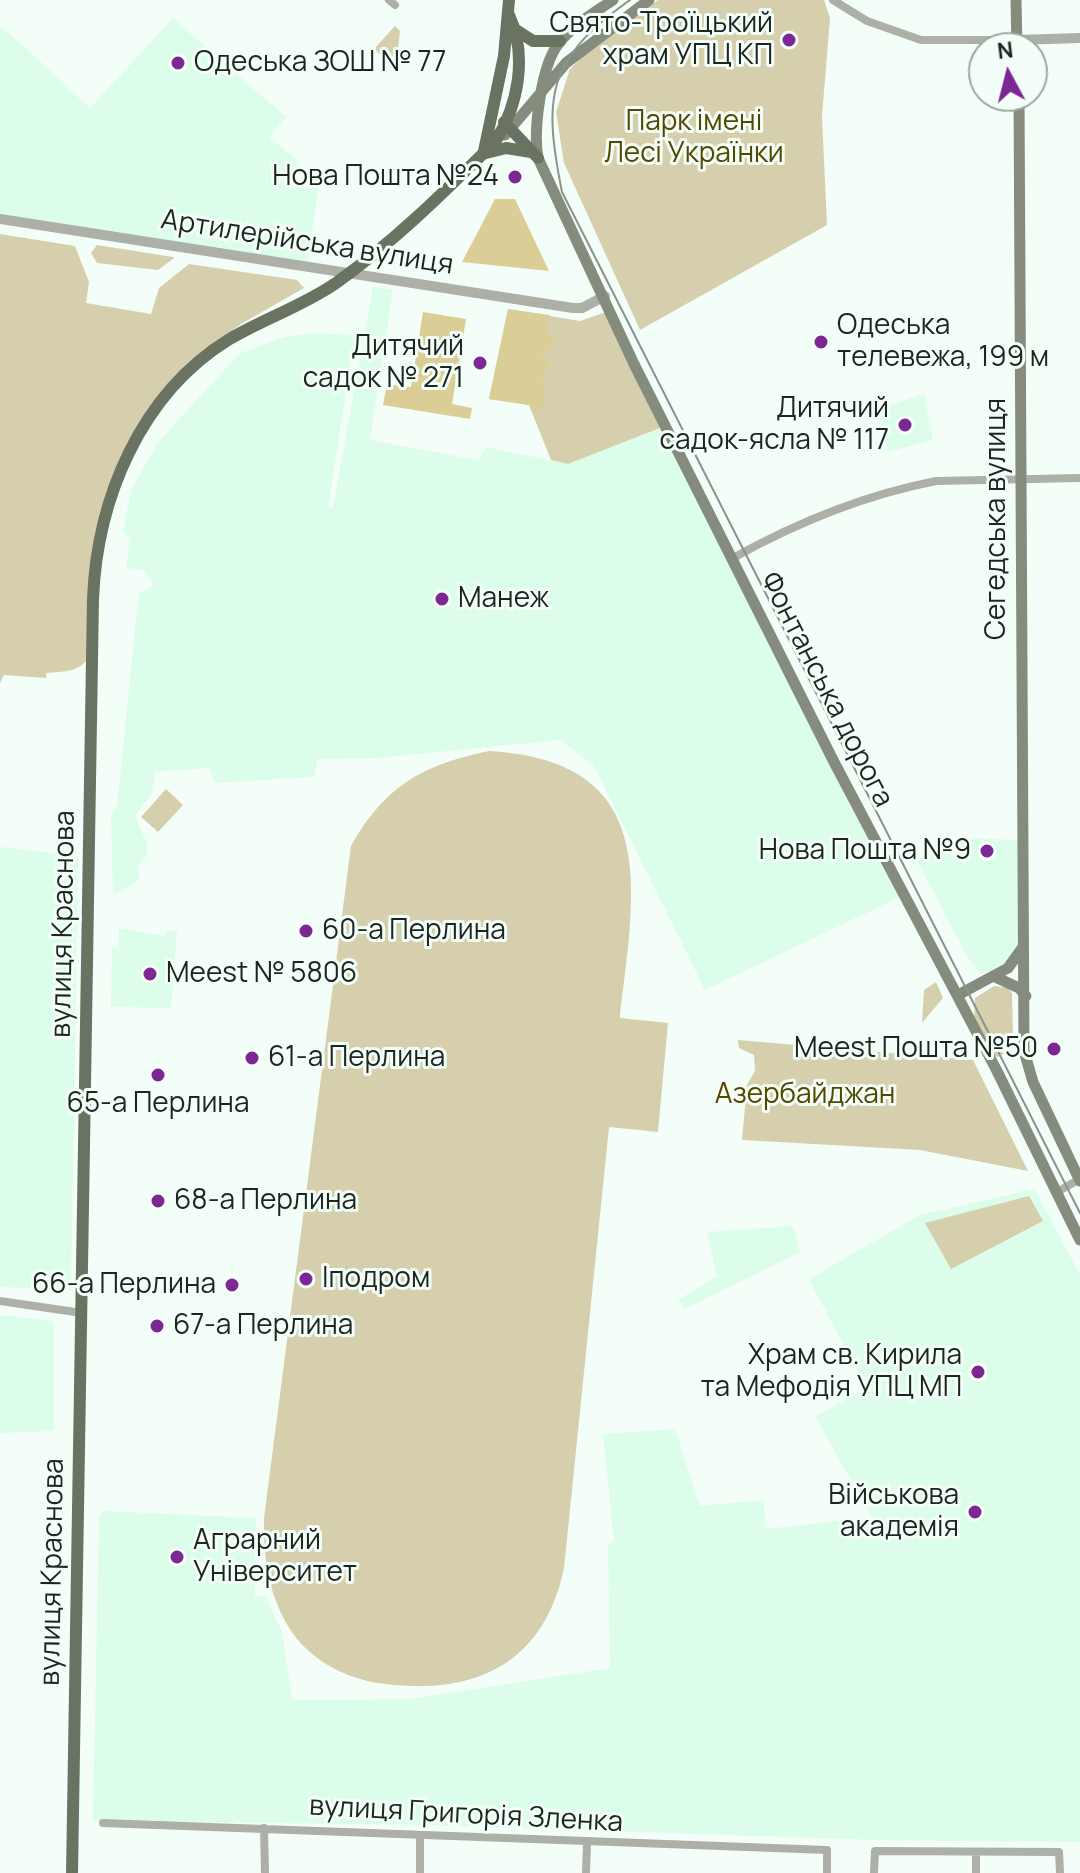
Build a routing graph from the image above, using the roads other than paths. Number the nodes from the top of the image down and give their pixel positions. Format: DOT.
graph roads {
  1 [pos="509,0"];
  2 [pos="613,0"];
  3 [pos="649,0"];
  4 [pos="833,0"];
  5 [pos="1016,0"];
  6 [pos="509,15"];
  7 [pos="516,30"];
  8 [pos="1017,32"];
  9 [pos="1080,38"];
  10 [pos="560,41"];
  11 [pos="1048,41"];
  12 [pos="968,42"];
  13 [pos="578,53"];
  14 [pos="542,94"];
  15 [pos="496,100"];
  16 [pos="1019,112"];
  17 [pos="508,129"];
  18 [pos="483,154"];
  19 [pos="536,156"];
  20 [pos="0,219"];
  21 [pos="349,274"];
  22 [pos="605,296"];
  23 [pos="1080,478"];
  24 [pos="1020,481"];
  25 [pos="733,558"];
  26 [pos="1025,941"];
  27 [pos="993,976"];
  28 [pos="958,995"];
  29 [pos="1026,996"];
  30 [pos="1080,1180"];
  31 [pos="1057,1192"];
  32 [pos="1080,1240"];
  33 [pos="0,1301"];
  34 [pos="82,1313"];
  35 [pos="103,1823"];
  36 [pos="264,1828"];
  37 [pos="420,1837"];
  38 [pos="587,1843"];
  39 [pos="976,1852"];
  40 [pos="72,1873"];
  41 [pos="265,1873"];
  42 [pos="420,1873"];
  43 [pos="586,1873"];
  44 [pos="827,1873"];
  45 [pos="874,1873"];
  46 [pos="976,1873"];
  47 [pos="1060,1873"];
  1 -- 6 [label="main road"];
  2 -- 10 [label="main road"];
  3 -- 13 [label="main road"];
  4 -- 12 [label="street"];
  5 -- 8 [label="main road"];
  6 -- 7 [label="main road"];
  6 -- 15 [label="main road"];
  7 -- 10 [label="main road"];
  7 -- 17 [label="main road, вулиця Краснова"];
  9 -- 11 [label="street"];
  10 -- 13 [label="main road"];
  10 -- 14 [label="main road"];
  13 -- 14 [label="main road"];
  14 -- 17 [label="main road"];
  14 -- 19 [label="main road"];
  15 -- 17 [label="main road"];
  15 -- 18 [label="main road"];
  16 -- 24 [label="main road, Сегедська вулиця"];
  17 -- 18 [label="main road, вулиця Краснова"];
  17 -- 19 [label="main road"];
  18 -- 19 [label="main road"];
  18 -- 21 [label="main road, вулиця Краснова"];
  19 -- 22 [label="main road, Фонтанська дорога"];
  20 -- 21 [label="street, Артилерійська вулиця"];
  21 -- 22 [label="street, Артилерійська вулиця"];
  21 -- 34 [label="main road, вулиця Краснова"];
  22 -- 25 [label="main road, Фонтанська дорога"];
  23 -- 24 [label="street"];
  24 -- 25 [label="street"];
  24 -- 26 [label="main road, Сегедська вулиця"];
  25 -- 28 [label="main road, Фонтанська дорога"];
  26 -- 27 [label="main road"];
  26 -- 29 [label="main road, Сегедська вулиця"];
  27 -- 28 [label="main road"];
  27 -- 29 [label="main road"];
  28 -- 31 [label="main road, Фонтанська дорога"];
  29 -- 30 [label="main road, Сегедська вулиця"];
  30 -- 31 [label="street"];
  31 -- 32 [label="main road, Фонтанська дорога"];
  33 -- 34 [label="street"];
  34 -- 40 [label="main road, вулиця Краснова"];
  35 -- 36 [label="street, вулиця Григорія Зленка"];
  36 -- 37 [label="street, вулиця Григорія Зленка"];
  36 -- 41 [label="street"];
  37 -- 38 [label="street, вулиця Григорія Зленка"];
  37 -- 42 [label="street"];
  38 -- 43 [label="street"];
  38 -- 44 [label="street, вулиця Григорія Зленка"];
  39 -- 45 [label="street"];
  39 -- 46 [label="street"];
  39 -- 47 [label="street"];
}
